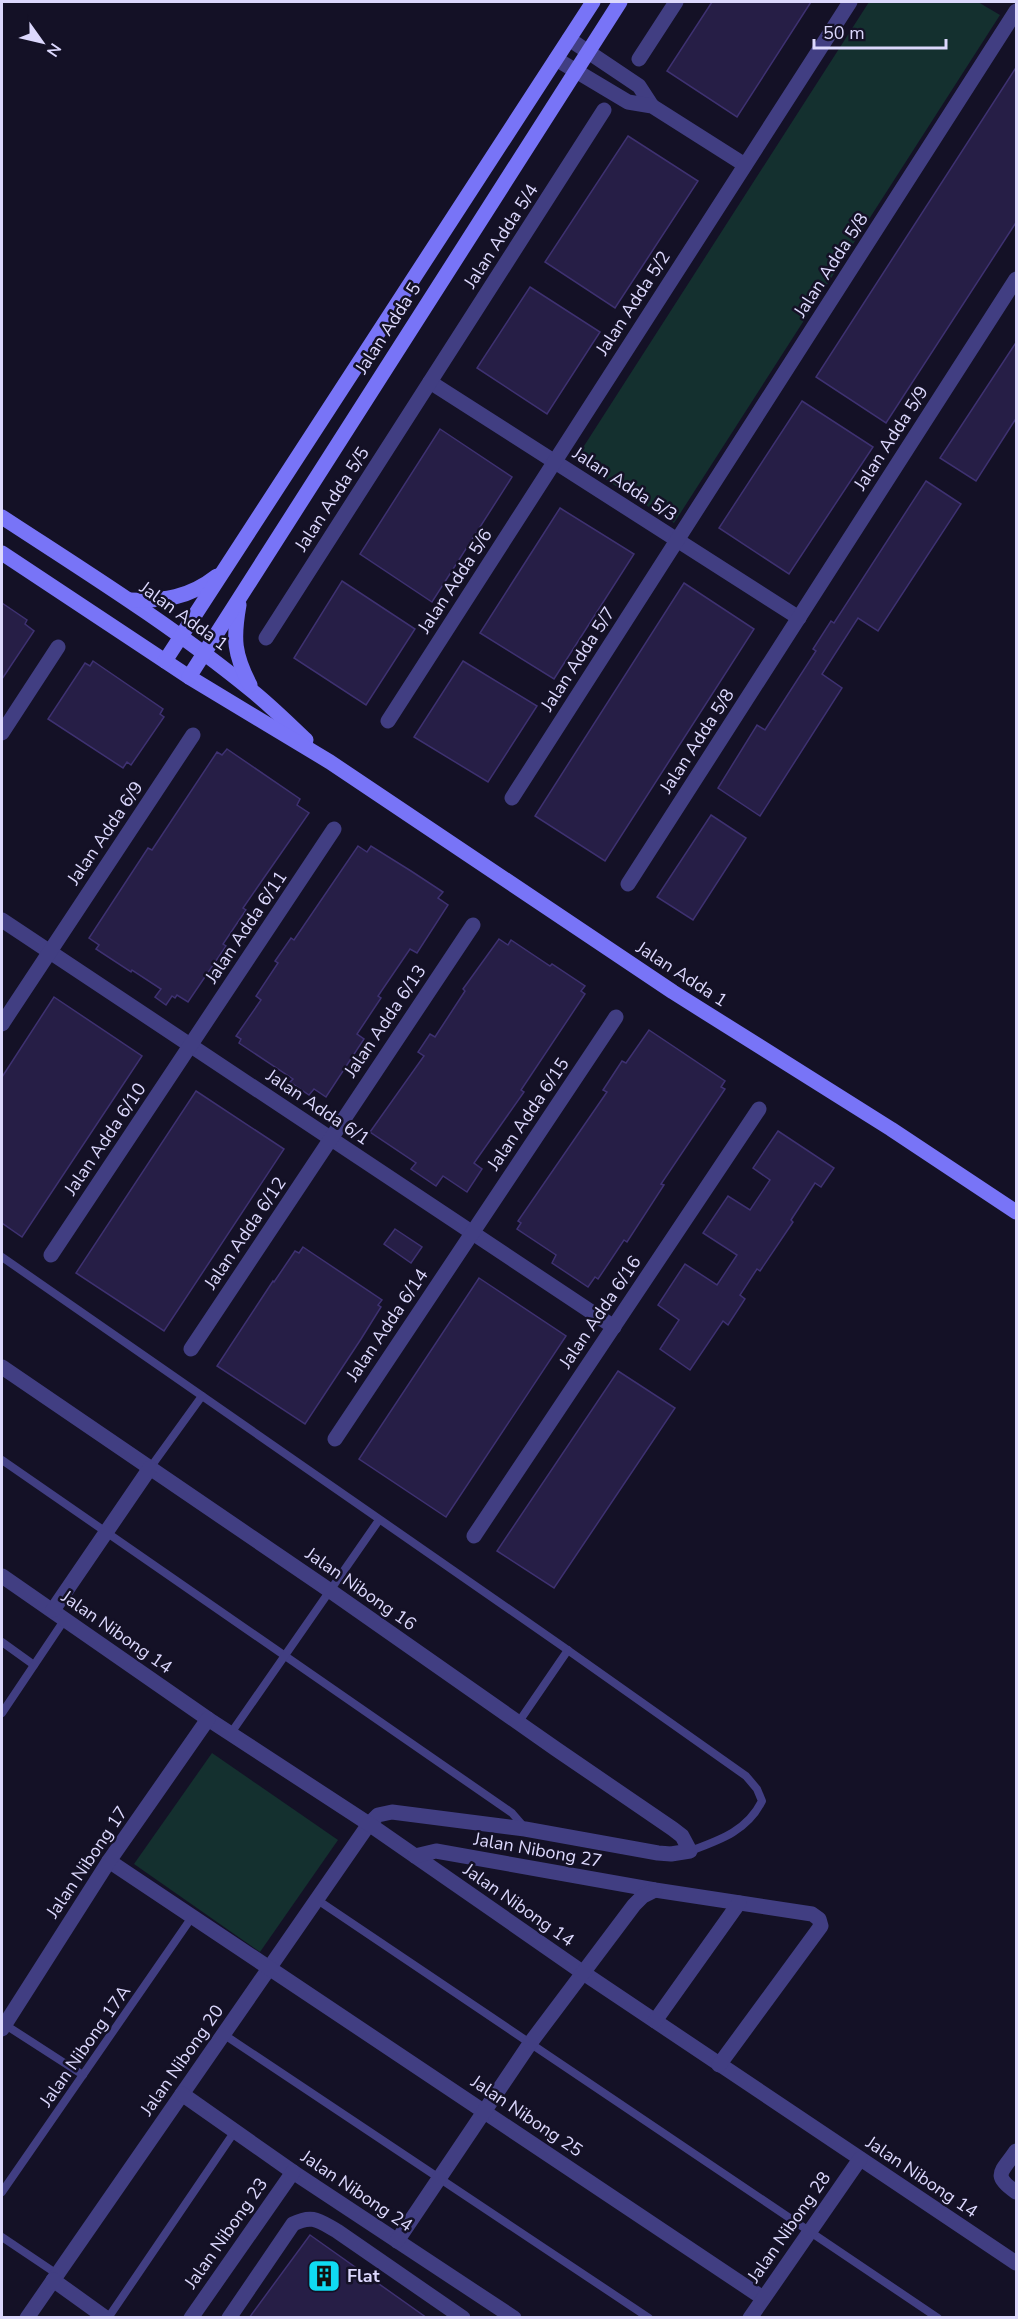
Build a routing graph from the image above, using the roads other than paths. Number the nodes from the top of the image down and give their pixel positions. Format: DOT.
graph roads {
  1 [pos="593,2"];
  2 [pos="620,2"];
  3 [pos="676,2"];
  4 [pos="850,2"];
  5 [pos="1004,2"];
  6 [pos="1017,10"];
  7 [pos="569,39"];
  8 [pos="589,51"];
  9 [pos="556,59"];
  10 [pos="639,59"];
  11 [pos="576,71"];
  12 [pos="652,106"];
  13 [pos="604,110"];
  14 [pos="745,165"];
  15 [pos="1017,279"];
  16 [pos="430,382"];
  17 [pos="554,461"];
  18 [pos="2,517"];
  19 [pos="677,540"];
  20 [pos="2,553"];
  21 [pos="221,572"];
  22 [pos="240,596"];
  23 [pos="130,600"];
  24 [pos="799,618"];
  25 [pos="181,638"];
  26 [pos="266,638"];
  27 [pos="58,647"];
  28 [pos="204,654"];
  29 [pos="165,661"];
  30 [pos="189,676"];
  31 [pos="253,691"];
  32 [pos="388,721"];
  33 [pos="2,733"];
  34 [pos="194,735"];
  35 [pos="330,762"];
  36 [pos="512,798"];
  37 [pos="334,829"];
  38 [pos="628,884"];
  39 [pos="2,920"];
  40 [pos="472,925"];
  41 [pos="49,952"];
  42 [pos="616,1017"];
  43 [pos="2,1024"];
  44 [pos="190,1046"];
  45 [pos="759,1108"];
  46 [pos="331,1139"];
  47 [pos="1017,1212"];
  48 [pos="472,1233"];
  49 [pos="51,1255"];
  50 [pos="2,1257"];
  51 [pos="614,1327"];
  52 [pos="191,1348"];
  53 [pos="2,1367"];
  54 [pos="202,1396"];
  55 [pos="335,1439"];
  56 [pos="2,1460"];
  57 [pos="150,1468"];
  58 [pos="379,1520"];
  59 [pos="106,1533"];
  60 [pos="474,1536"];
  61 [pos="2,1576"];
  62 [pos="329,1590"];
  63 [pos="59,1614"];
  64 [pos="2,1642"];
  65 [pos="568,1650"];
  66 [pos="284,1655"];
  67 [pos="34,1665"];
  68 [pos="2,1713"];
  69 [pos="208,1719"];
  70 [pos="518,1723"];
  71 [pos="231,1733"];
  72 [pos="369,1824"];
  73 [pos="525,1829"];
  74 [pos="690,1851"];
  75 [pos="415,1856"];
  76 [pos="110,1861"];
  77 [pos="655,1890"];
  78 [pos="316,1899"];
  79 [pos="738,1903"];
  80 [pos="192,1917"];
  81 [pos="268,1969"];
  82 [pos="582,1972"];
  83 [pos="8,2005"];
  84 [pos="655,2021"];
  85 [pos="3,2026"];
  86 [pos="223,2034"];
  87 [pos="531,2042"];
  88 [pos="719,2065"];
  89 [pos="83,2074"];
  90 [pos="182,2094"];
  91 [pos="485,2111"];
  92 [pos="235,2131"];
  93 [pos="1017,2151"];
  94 [pos="860,2158"];
  95 [pos="293,2172"];
  96 [pos="439,2177"];
  97 [pos="1017,2192"];
  98 [pos="2,2193"];
  99 [pos="810,2230"];
  100 [pos="2,2237"];
  101 [pos="398,2241"];
  102 [pos="1017,2263"];
  103 [pos="55,2277"];
  104 [pos="763,2298"];
  105 [pos="27,2318"];
  106 [pos="107,2318"];
  107 [pos="191,2318"];
  108 [pos="229,2318"];
  109 [pos="463,2318"];
  110 [pos="514,2318"];
  111 [pos="649,2318"];
  112 [pos="750,2318"];
  113 [pos="938,2318"];
  1 -- 7 [label="main road, Jalan Adda 5"];
  2 -- 8 [label="main road, Jalan Adda 5"];
  3 -- 10 [label="street"];
  4 -- 14 [label="street, Jalan Adda 5/2"];
  5 -- 6 [label="street"];
  6 -- 19 [label="street, Jalan Adda 5/8"];
  7 -- 8 [label="street"];
  7 -- 9 [label="main road, Jalan Adda 5"];
  8 -- 11 [label="main road, Jalan Adda 5"];
  8 -- 12 [label="street"];
  9 -- 11 [label="street"];
  9 -- 21 [label="main road, Jalan Adda 5"];
  11 -- 12 [label="street"];
  11 -- 22 [label="main road, Jalan Adda 5"];
  12 -- 14 [label="street"];
  13 -- 16 [label="street, Jalan Adda 5/4"];
  14 -- 17 [label="street, Jalan Adda 5/2"];
  15 -- 24 [label="street, Jalan Adda 5/9"];
  16 -- 17 [label="street, Jalan Adda 5/3"];
  16 -- 26 [label="street, Jalan Adda 5/5"];
  17 -- 19 [label="street, Jalan Adda 5/3"];
  17 -- 32 [label="street, Jalan Adda 5/6"];
  18 -- 23 [label="main road, Jalan Adda 1"];
  19 -- 24 [label="street, Jalan Adda 5/3"];
  19 -- 36 [label="street, Jalan Adda 5/7"];
  20 -- 29 [label="main road, Jalan Adda 1"];
  21 -- 23 [label="main road"];
  21 -- 25 [label="main road, Jalan Adda 5"];
  22 -- 28 [label="main road, Jalan Adda 5"];
  22 -- 31 [label="main road"];
  23 -- 25 [label="main road, Jalan Adda 1"];
  24 -- 38 [label="street, Jalan Adda 5/8"];
  25 -- 28 [label="main road, Jalan Adda 1"];
  25 -- 29 [label="main road, Jalan Adda 5"];
  27 -- 33 [label="street"];
  28 -- 30 [label="main road, Jalan Adda 5"];
  28 -- 31 [label="main road, Jalan Adda 1"];
  29 -- 30 [label="main road, Jalan Adda 1"];
  30 -- 35 [label="main road, Jalan Adda 1"];
  31 -- 35 [label="main road, Jalan Adda 1"];
  34 -- 41 [label="street, Jalan Adda 6/9"];
  35 -- 47 [label="main road, Jalan Adda 1"];
  37 -- 44 [label="street, Jalan Adda 6/11"];
  39 -- 41 [label="street, Jalan Adda 6/1"];
  40 -- 46 [label="street, Jalan Adda 6/13"];
  41 -- 43 [label="street, Jalan Adda 6/9"];
  41 -- 44 [label="street, Jalan Adda 6/1"];
  42 -- 48 [label="street, Jalan Adda 6/15"];
  44 -- 46 [label="street, Jalan Adda 6/1"];
  44 -- 49 [label="street, Jalan Adda 6/10"];
  45 -- 51 [label="street, Jalan Adda 6/16"];
  46 -- 48 [label="street, Jalan Adda 6/1"];
  46 -- 52 [label="street, Jalan Adda 6/12"];
  48 -- 51 [label="street, Jalan Adda 6/1"];
  48 -- 55 [label="street, Jalan Adda 6/14"];
  50 -- 54 [label="lane"];
  51 -- 60 [label="street, Jalan Adda 6/16"];
  53 -- 57 [label="street, Jalan Nibong 16"];
  54 -- 57 [label="lane"];
  54 -- 58 [label="lane"];
  56 -- 59 [label="lane"];
  57 -- 59 [label="street"];
  57 -- 62 [label="street, Jalan Nibong 16"];
  58 -- 62 [label="lane"];
  58 -- 65 [label="lane"];
  59 -- 63 [label="street"];
  59 -- 66 [label="lane"];
  61 -- 63 [label="street, Jalan Nibong 14"];
  62 -- 66 [label="lane"];
  62 -- 70 [label="street, Jalan Nibong 16"];
  63 -- 67 [label="lane"];
  63 -- 69 [label="street, Jalan Nibong 14"];
  64 -- 67 [label="lane"];
  65 -- 70 [label="lane"];
  65 -- 74 [label="lane"];
  66 -- 71 [label="lane"];
  66 -- 73 [label="lane"];
  67 -- 68 [label="lane"];
  69 -- 71 [label="street, Jalan Nibong 14"];
  69 -- 76 [label="street, Jalan Nibong 17"];
  70 -- 74 [label="street, Jalan Nibong 16"];
  71 -- 72 [label="street, Jalan Nibong 14"];
  72 -- 73 [label="street"];
  72 -- 75 [label="street, Jalan Nibong 14"];
  72 -- 78 [label="street, Jalan Nibong 20"];
  73 -- 74 [label="street"];
  75 -- 77 [label="street, Jalan Nibong 27"];
  75 -- 82 [label="street, Jalan Nibong 14"];
  76 -- 80 [label="street, Jalan Nibong 25"];
  76 -- 83 [label="street, Jalan Nibong 17"];
  77 -- 79 [label="street, Jalan Nibong 27"];
  77 -- 82 [label="street"];
  78 -- 81 [label="street, Jalan Nibong 20"];
  78 -- 87 [label="lane"];
  79 -- 84 [label="street"];
  79 -- 88 [label="street, Jalan Nibong 27"];
  80 -- 81 [label="street, Jalan Nibong 25"];
  80 -- 89 [label="lane, Jalan Nibong 17A"];
  81 -- 86 [label="street, Jalan Nibong 20"];
  81 -- 91 [label="street, Jalan Nibong 25"];
  82 -- 84 [label="street, Jalan Nibong 14"];
  82 -- 87 [label="street"];
  83 -- 85 [label="street, Jalan Nibong 17"];
  84 -- 88 [label="street, Jalan Nibong 14"];
  85 -- 89 [label="lane"];
  86 -- 90 [label="street, Jalan Nibong 20"];
  86 -- 96 [label="lane"];
  87 -- 91 [label="street"];
  87 -- 99 [label="lane"];
  88 -- 94 [label="street, Jalan Nibong 14"];
  89 -- 98 [label="lane, Jalan Nibong 17A"];
  90 -- 92 [label="street, Jalan Nibong 24"];
  90 -- 103 [label="street, Jalan Nibong 20"];
  91 -- 96 [label="street"];
  91 -- 104 [label="street, Jalan Nibong 25"];
  92 -- 95 [label="street, Jalan Nibong 24"];
  92 -- 106 [label="lane"];
  93 -- 97 [label="street"];
  94 -- 99 [label="street, Jalan Nibong 28"];
  94 -- 102 [label="street, Jalan Nibong 14"];
  95 -- 101 [label="street, Jalan Nibong 24"];
  95 -- 107 [label="street, Jalan Nibong 23"];
  96 -- 101 [label="street"];
  96 -- 111 [label="lane"];
  99 -- 104 [label="street, Jalan Nibong 28"];
  99 -- 113 [label="lane"];
  100 -- 103 [label="lane"];
  101 -- 110 [label="street, Jalan Nibong 24"];
  103 -- 105 [label="street, Jalan Nibong 20"];
  103 -- 106 [label="street"];
  104 -- 112 [label="street, Jalan Nibong 28"];
  108 -- 109 [label="street"];
}
